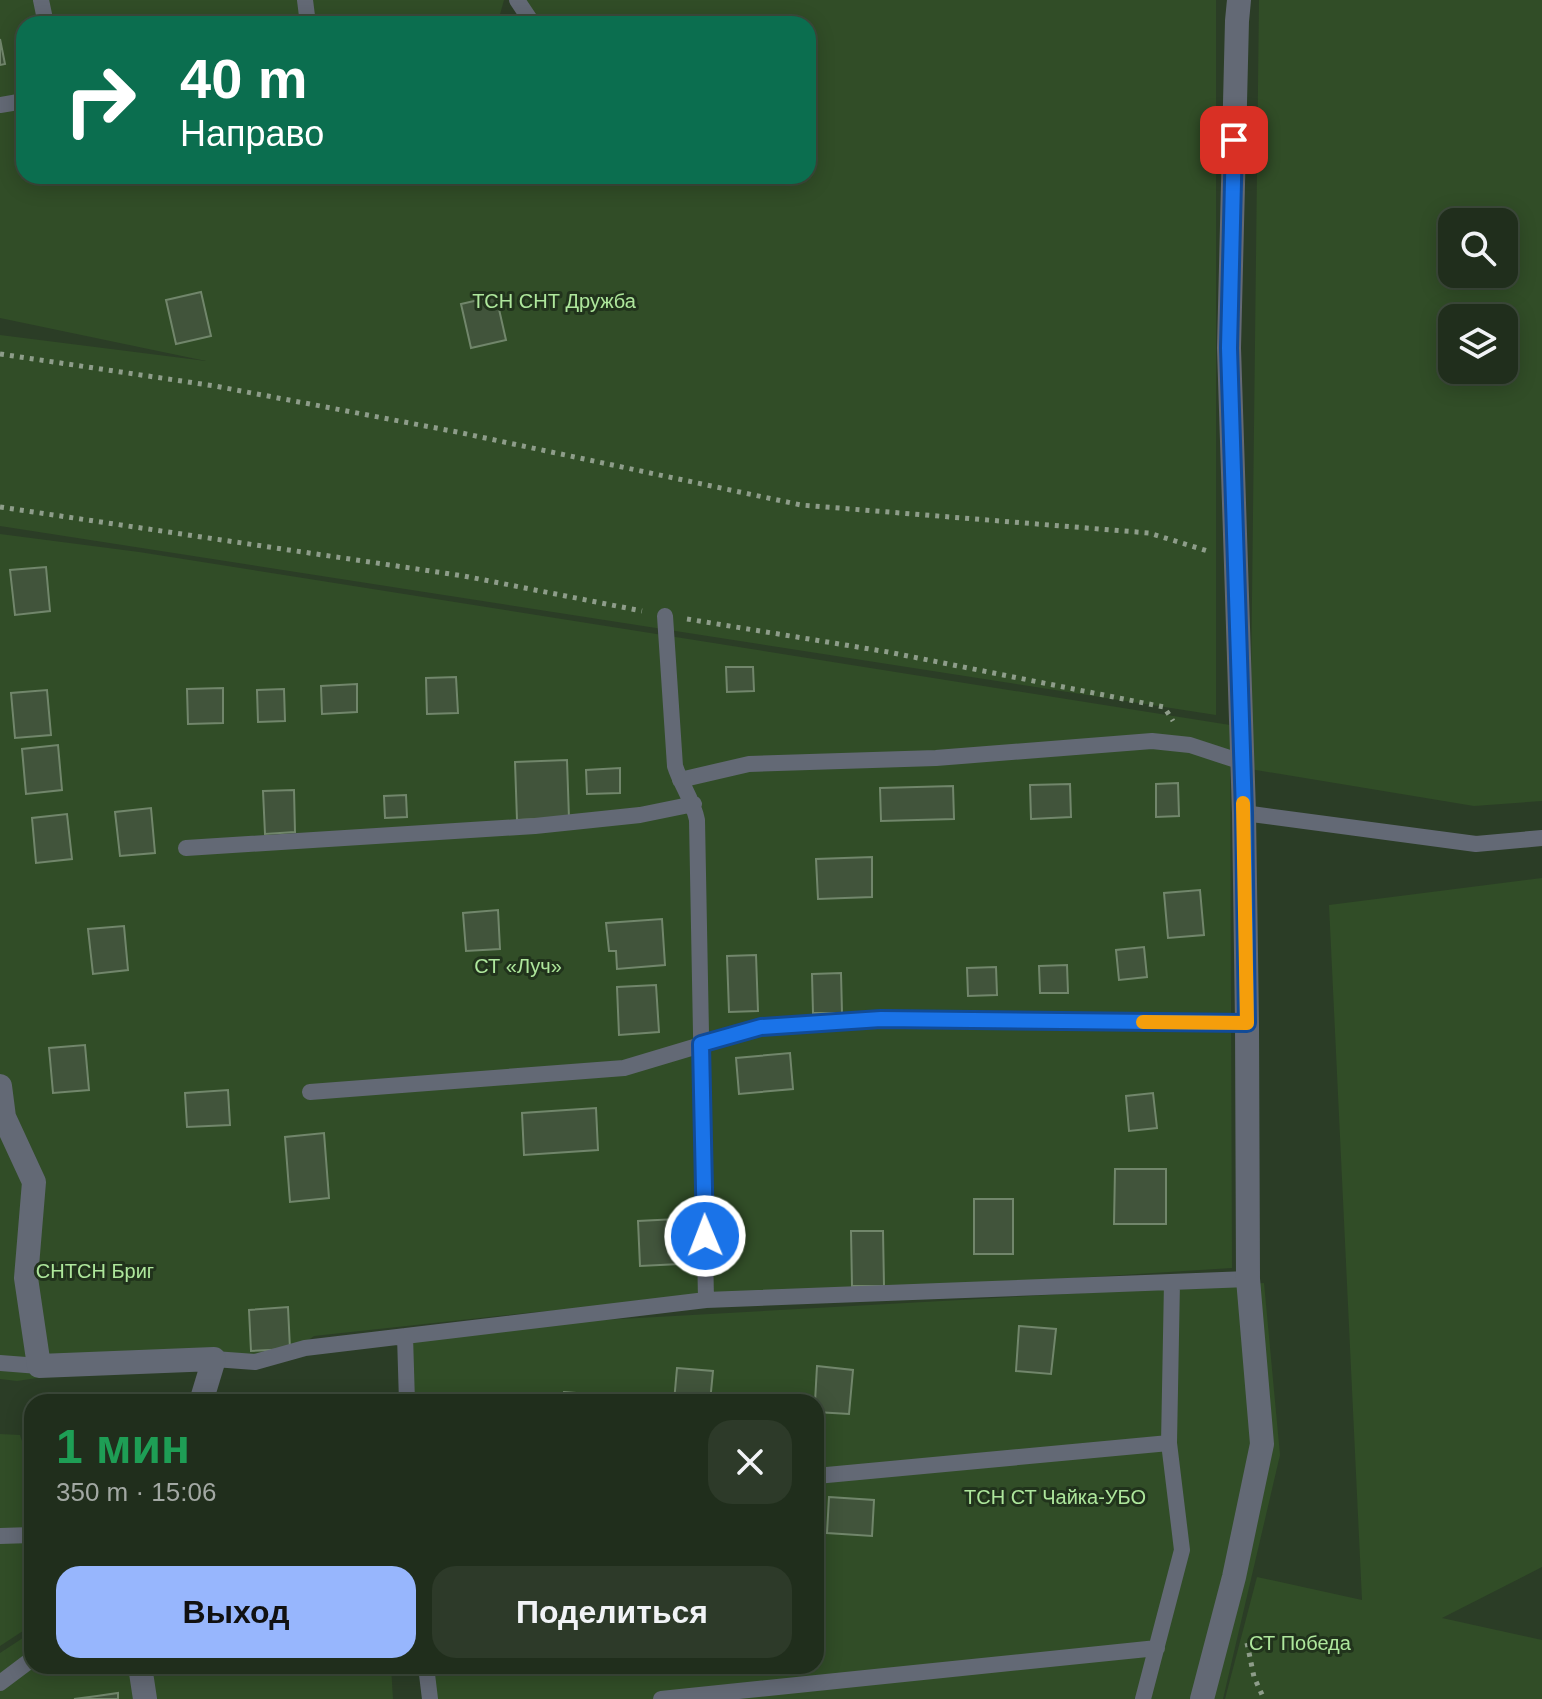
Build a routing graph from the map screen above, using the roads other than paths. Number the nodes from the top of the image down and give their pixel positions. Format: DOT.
graph roads {
  1 [pos="1239,0"];
  2 [pos="665,616"];
  3 [pos="1242,762"];
  4 [pos="680,780"];
  5 [pos="694,804"];
  6 [pos="1244,813"];
  7 [pos="1542,838"];
  8 [pos="186,848"];
  9 [pos="1247,1023"];
  10 [pos="701,1044"];
  11 [pos="0,1086"];
  12 [pos="310,1092"];
  13 [pos="2,1116"];
  14 [pos="1248,1279"];
  15 [pos="1172,1282"];
  16 [pos="706,1300"];
  17 [pos="405,1336"];
  18 [pos="214,1359"];
  19 [pos="0,1363"];
  20 [pos="39,1366"];
  21 [pos="203,1394"];
  22 [pos="407,1394"];
  23 [pos="1169,1443"];
  24 [pos="824,1475"];
  25 [pos="24,1535"];
  26 [pos="0,1536"];
  27 [pos="1157,1648"];
  28 [pos="24,1665"];
  29 [pos="141,1674"];
  30 [pos="427,1674"];
  31 [pos="0,1683"];
  32 [pos="145,1699"];
  33 [pos="430,1699"];
  34 [pos="661,1699"];
  35 [pos="1143,1699"];
  36 [pos="1202,1699"];
  1 -- 3 [label="street"];
  2 -- 4 [label="lane"];
  3 -- 4 [label="lane"];
  3 -- 6 [label="street"];
  4 -- 5 [label="lane"];
  5 -- 8 [label="lane"];
  5 -- 10 [label="lane"];
  6 -- 7 [label="lane"];
  6 -- 9 [label="street"];
  9 -- 10 [label="lane"];
  9 -- 14 [label="street"];
  10 -- 12 [label="lane"];
  10 -- 16 [label="lane"];
  11 -- 13 [label="street"];
  13 -- 20 [label="street"];
  14 -- 15 [label="lane"];
  14 -- 36 [label="street"];
  15 -- 16 [label="lane"];
  15 -- 23 [label="lane"];
  16 -- 17 [label="lane"];
  17 -- 18 [label="lane"];
  17 -- 22 [label="lane"];
  18 -- 20 [label="street"];
  18 -- 21 [label="street"];
  19 -- 20 [label="lane"];
  23 -- 24 [label="lane"];
  23 -- 27 [label="lane"];
  25 -- 26 [label="lane"];
  27 -- 34 [label="lane"];
  27 -- 35 [label="lane"];
  28 -- 31 [label="lane"];
  29 -- 32 [label="street"];
  30 -- 33 [label="lane"];
}
